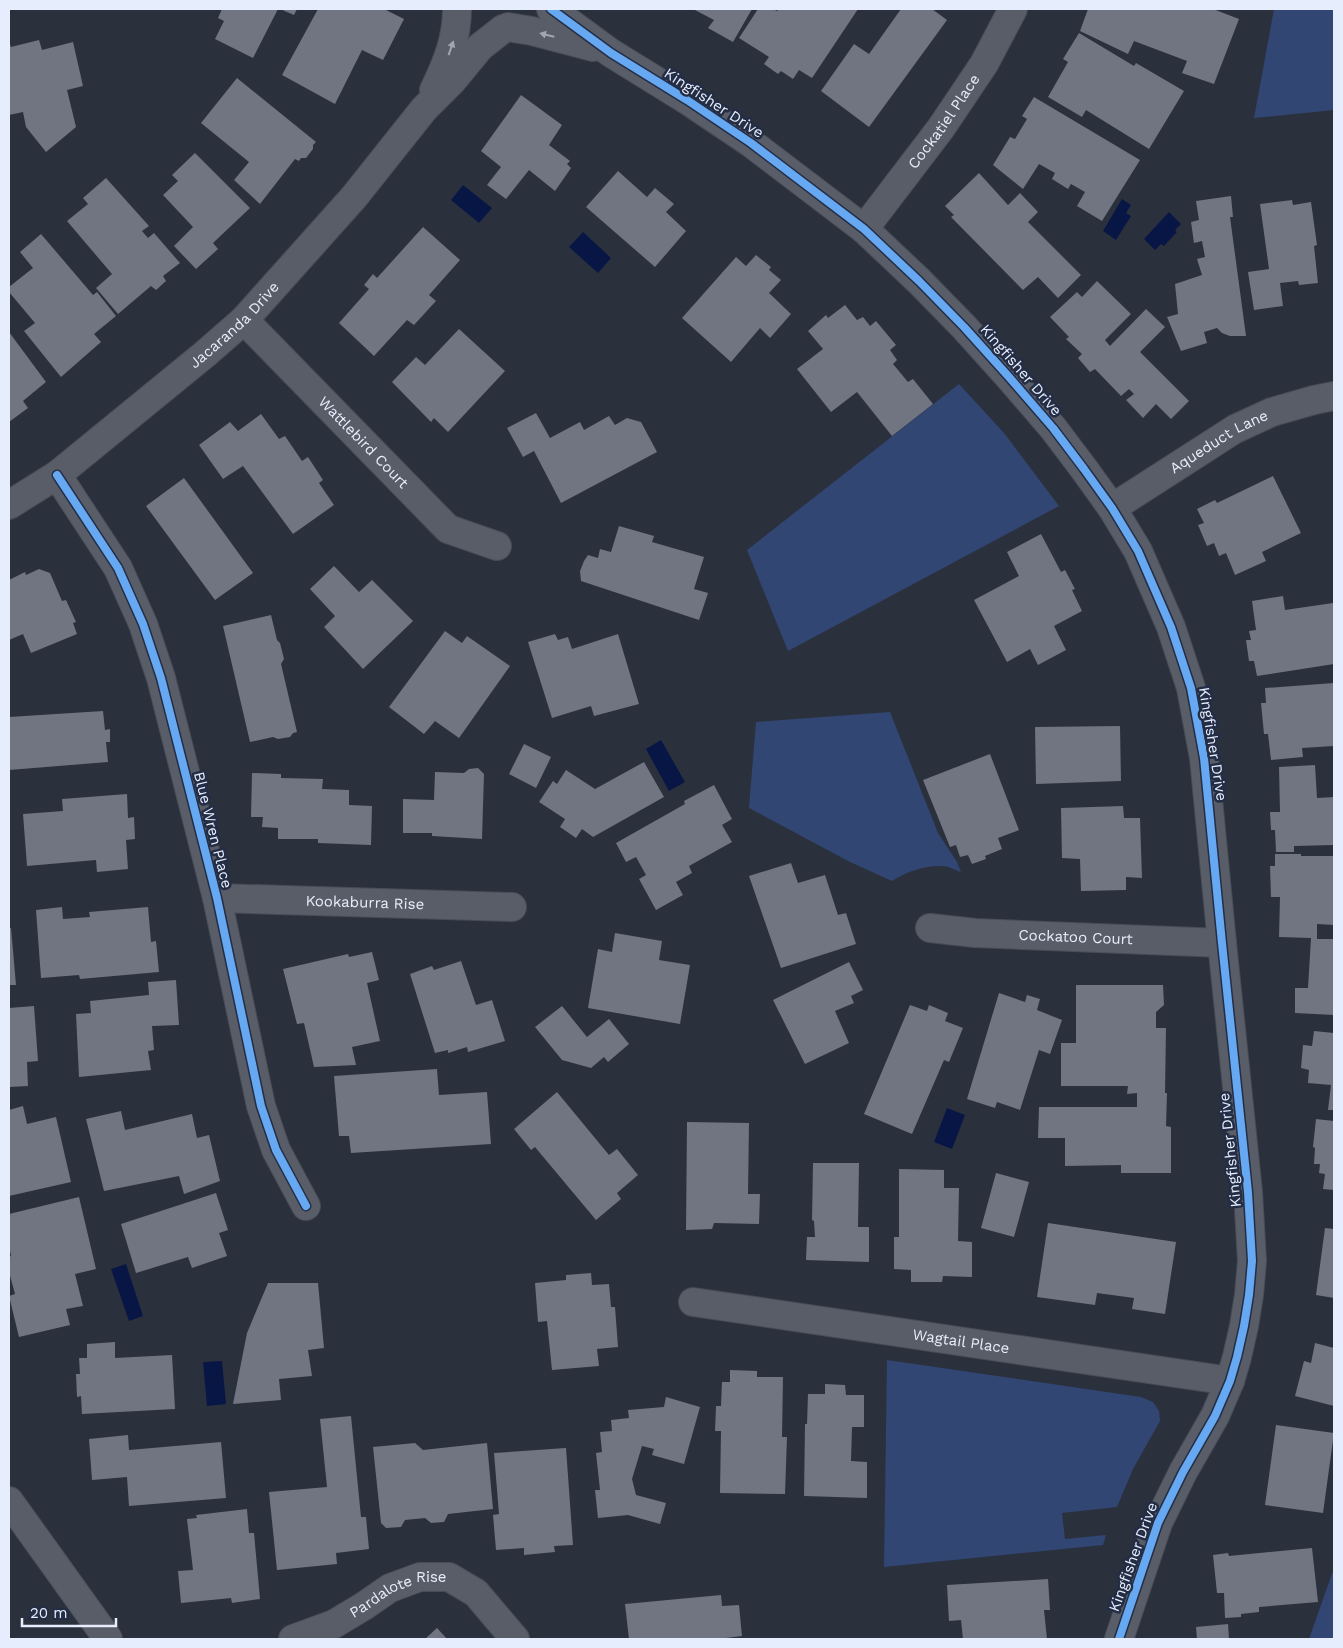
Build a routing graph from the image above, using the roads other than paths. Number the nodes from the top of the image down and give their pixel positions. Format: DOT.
graph roads {
  1 [pos="457,9"];
  2 [pos="551,9"];
  3 [pos="1013,9"];
  4 [pos="513,22"];
  5 [pos="611,53"];
  6 [pos="424,109"];
  7 [pos="864,229"];
  8 [pos="244,320"];
  9 [pos="1334,396"];
  10 [pos="57,475"];
  11 [pos="9,505"];
  12 [pos="1112,508"];
  13 [pos="497,546"];
  14 [pos="217,898"];
  15 [pos="512,907"];
  16 [pos="930,928"];
  17 [pos="1222,943"];
  18 [pos="306,1206"];
  19 [pos="693,1302"];
  20 [pos="1230,1381"];
  21 [pos="9,1501"];
  22 [pos="108,1639"];
  23 [pos="294,1639"];
  24 [pos="515,1639"];
  25 [pos="1119,1639"];
  1 -- 4 [label="street, Kingfisher Drive"];
  6 -- 1 [label="street, Jacaranda Drive, one-way"];
  2 -- 5 [label="street, Kingfisher Drive"];
  3 -- 7 [label="street, Cockatiel Place"];
  5 -- 4 [label="street, Kingfisher Drive, one-way"];
  4 -- 6 [label="street, Jacaranda Drive"];
  5 -- 7 [label="street, Kingfisher Drive"];
  6 -- 8 [label="street, Jacaranda Drive"];
  7 -- 12 [label="street, Kingfisher Drive"];
  8 -- 10 [label="street, Jacaranda Drive"];
  8 -- 13 [label="street, Wattlebird Court"];
  9 -- 12 [label="street, Aqueduct Lane"];
  10 -- 11 [label="street, Jacaranda Drive"];
  10 -- 14 [label="street, Blue Wren Place"];
  12 -- 17 [label="street, Kingfisher Drive"];
  14 -- 15 [label="street, Kookaburra Rise"];
  14 -- 18 [label="street, Blue Wren Place"];
  16 -- 17 [label="street, Cockatoo Court"];
  17 -- 20 [label="street, Kingfisher Drive"];
  19 -- 20 [label="street, Wagtail Place"];
  20 -- 25 [label="street, Kingfisher Drive"];
  21 -- 22 [label="street"];
  23 -- 24 [label="street, Pardalote Rise"];
}
